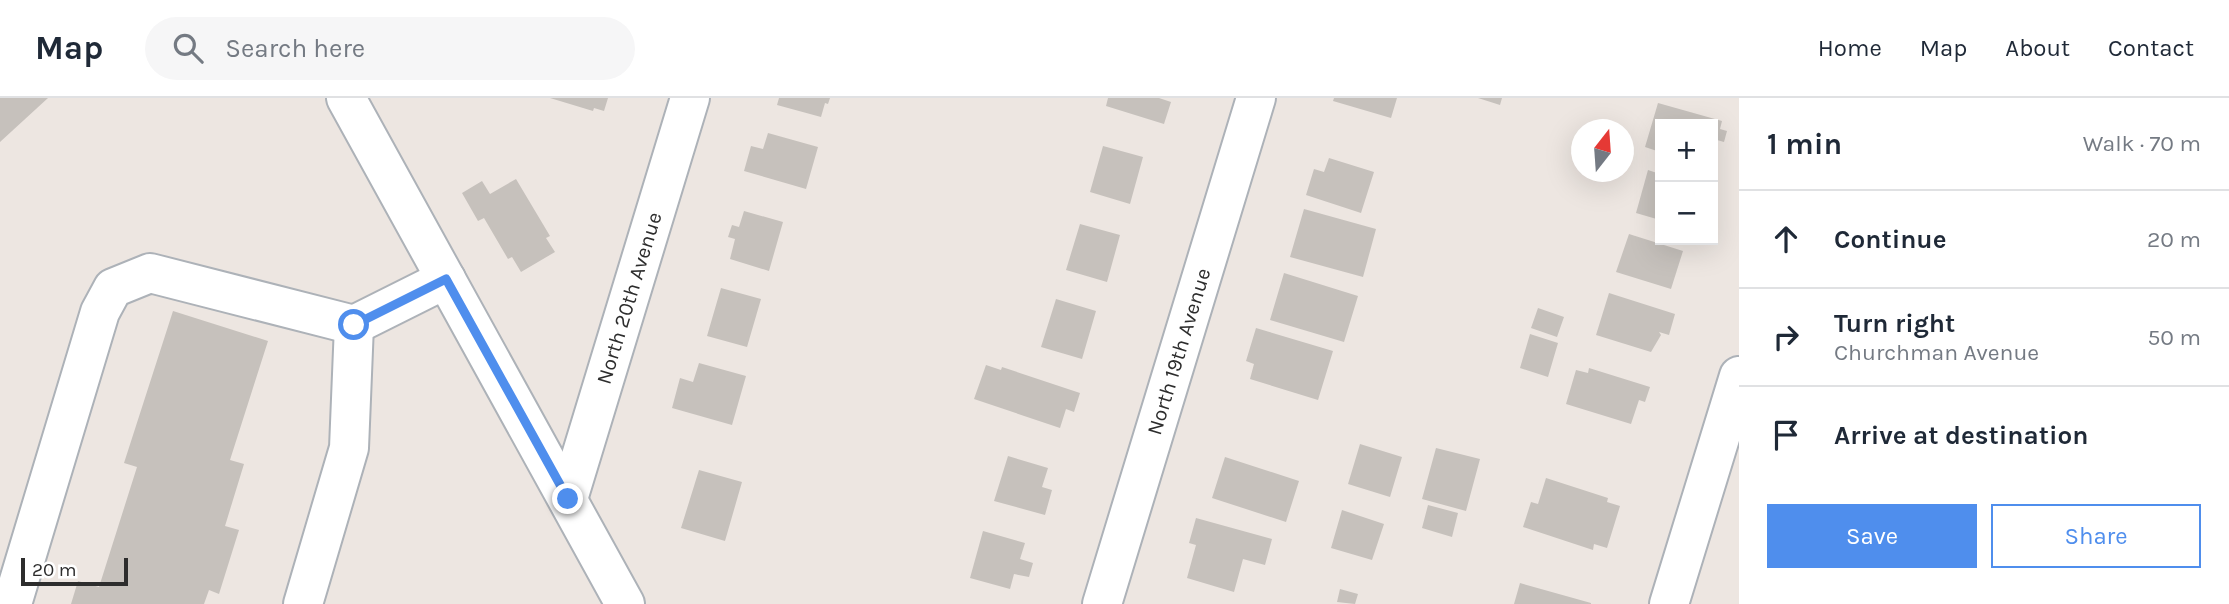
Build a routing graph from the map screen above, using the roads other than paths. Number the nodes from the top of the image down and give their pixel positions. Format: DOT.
graph roads {
  1 [pos="346,98"];
  2 [pos="690,98"];
  3 [pos="1256,98"];
  4 [pos="446,279"];
  5 [pos="354,325"];
  6 [pos="1739,376"];
  7 [pos="568,499"];
  8 [pos="12,604"];
  9 [pos="303,604"];
  10 [pos="625,604"];
  11 [pos="1102,604"];
  12 [pos="1670,604"];
  1 -- 4 [label="street"];
  2 -- 7 [label="street, North 20th Avenue"];
  3 -- 11 [label="street, North 19th Avenue"];
  4 -- 5 [label="street"];
  4 -- 7 [label="street"];
  5 -- 8 [label="street"];
  5 -- 9 [label="street"];
  6 -- 12 [label="street"];
  7 -- 10 [label="street"];
}
